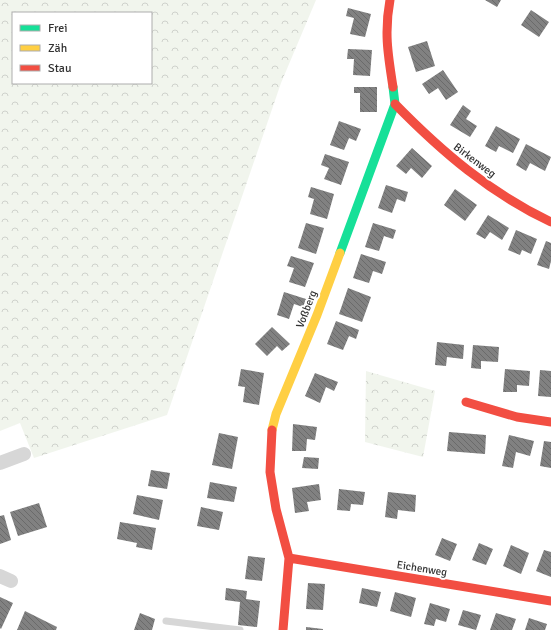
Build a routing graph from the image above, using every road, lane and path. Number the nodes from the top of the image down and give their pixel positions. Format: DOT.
graph roads {
  1 [pos="390,0"];
  2 [pos="395,104"];
  3 [pos="551,222"];
  4 [pos="466,402"];
  5 [pos="551,422"];
  6 [pos="24,454"];
  7 [pos="0,463"];
  8 [pos="289,558"];
  9 [pos="551,601"];
  10 [pos="166,621"];
  11 [pos="240,630"];
  12 [pos="284,630"];
  1 -- 2 [label="street, Voßberg"];
  2 -- 3 [label="street, Birkenweg"];
  2 -- 8 [label="street, Voßberg"];
  4 -- 5 [label="street"];
  6 -- 7 [label="street"];
  8 -- 9 [label="street, Eichenweg"];
  8 -- 12 [label="street, Voßberg"];
  10 -- 11 [label="lane"];
}
